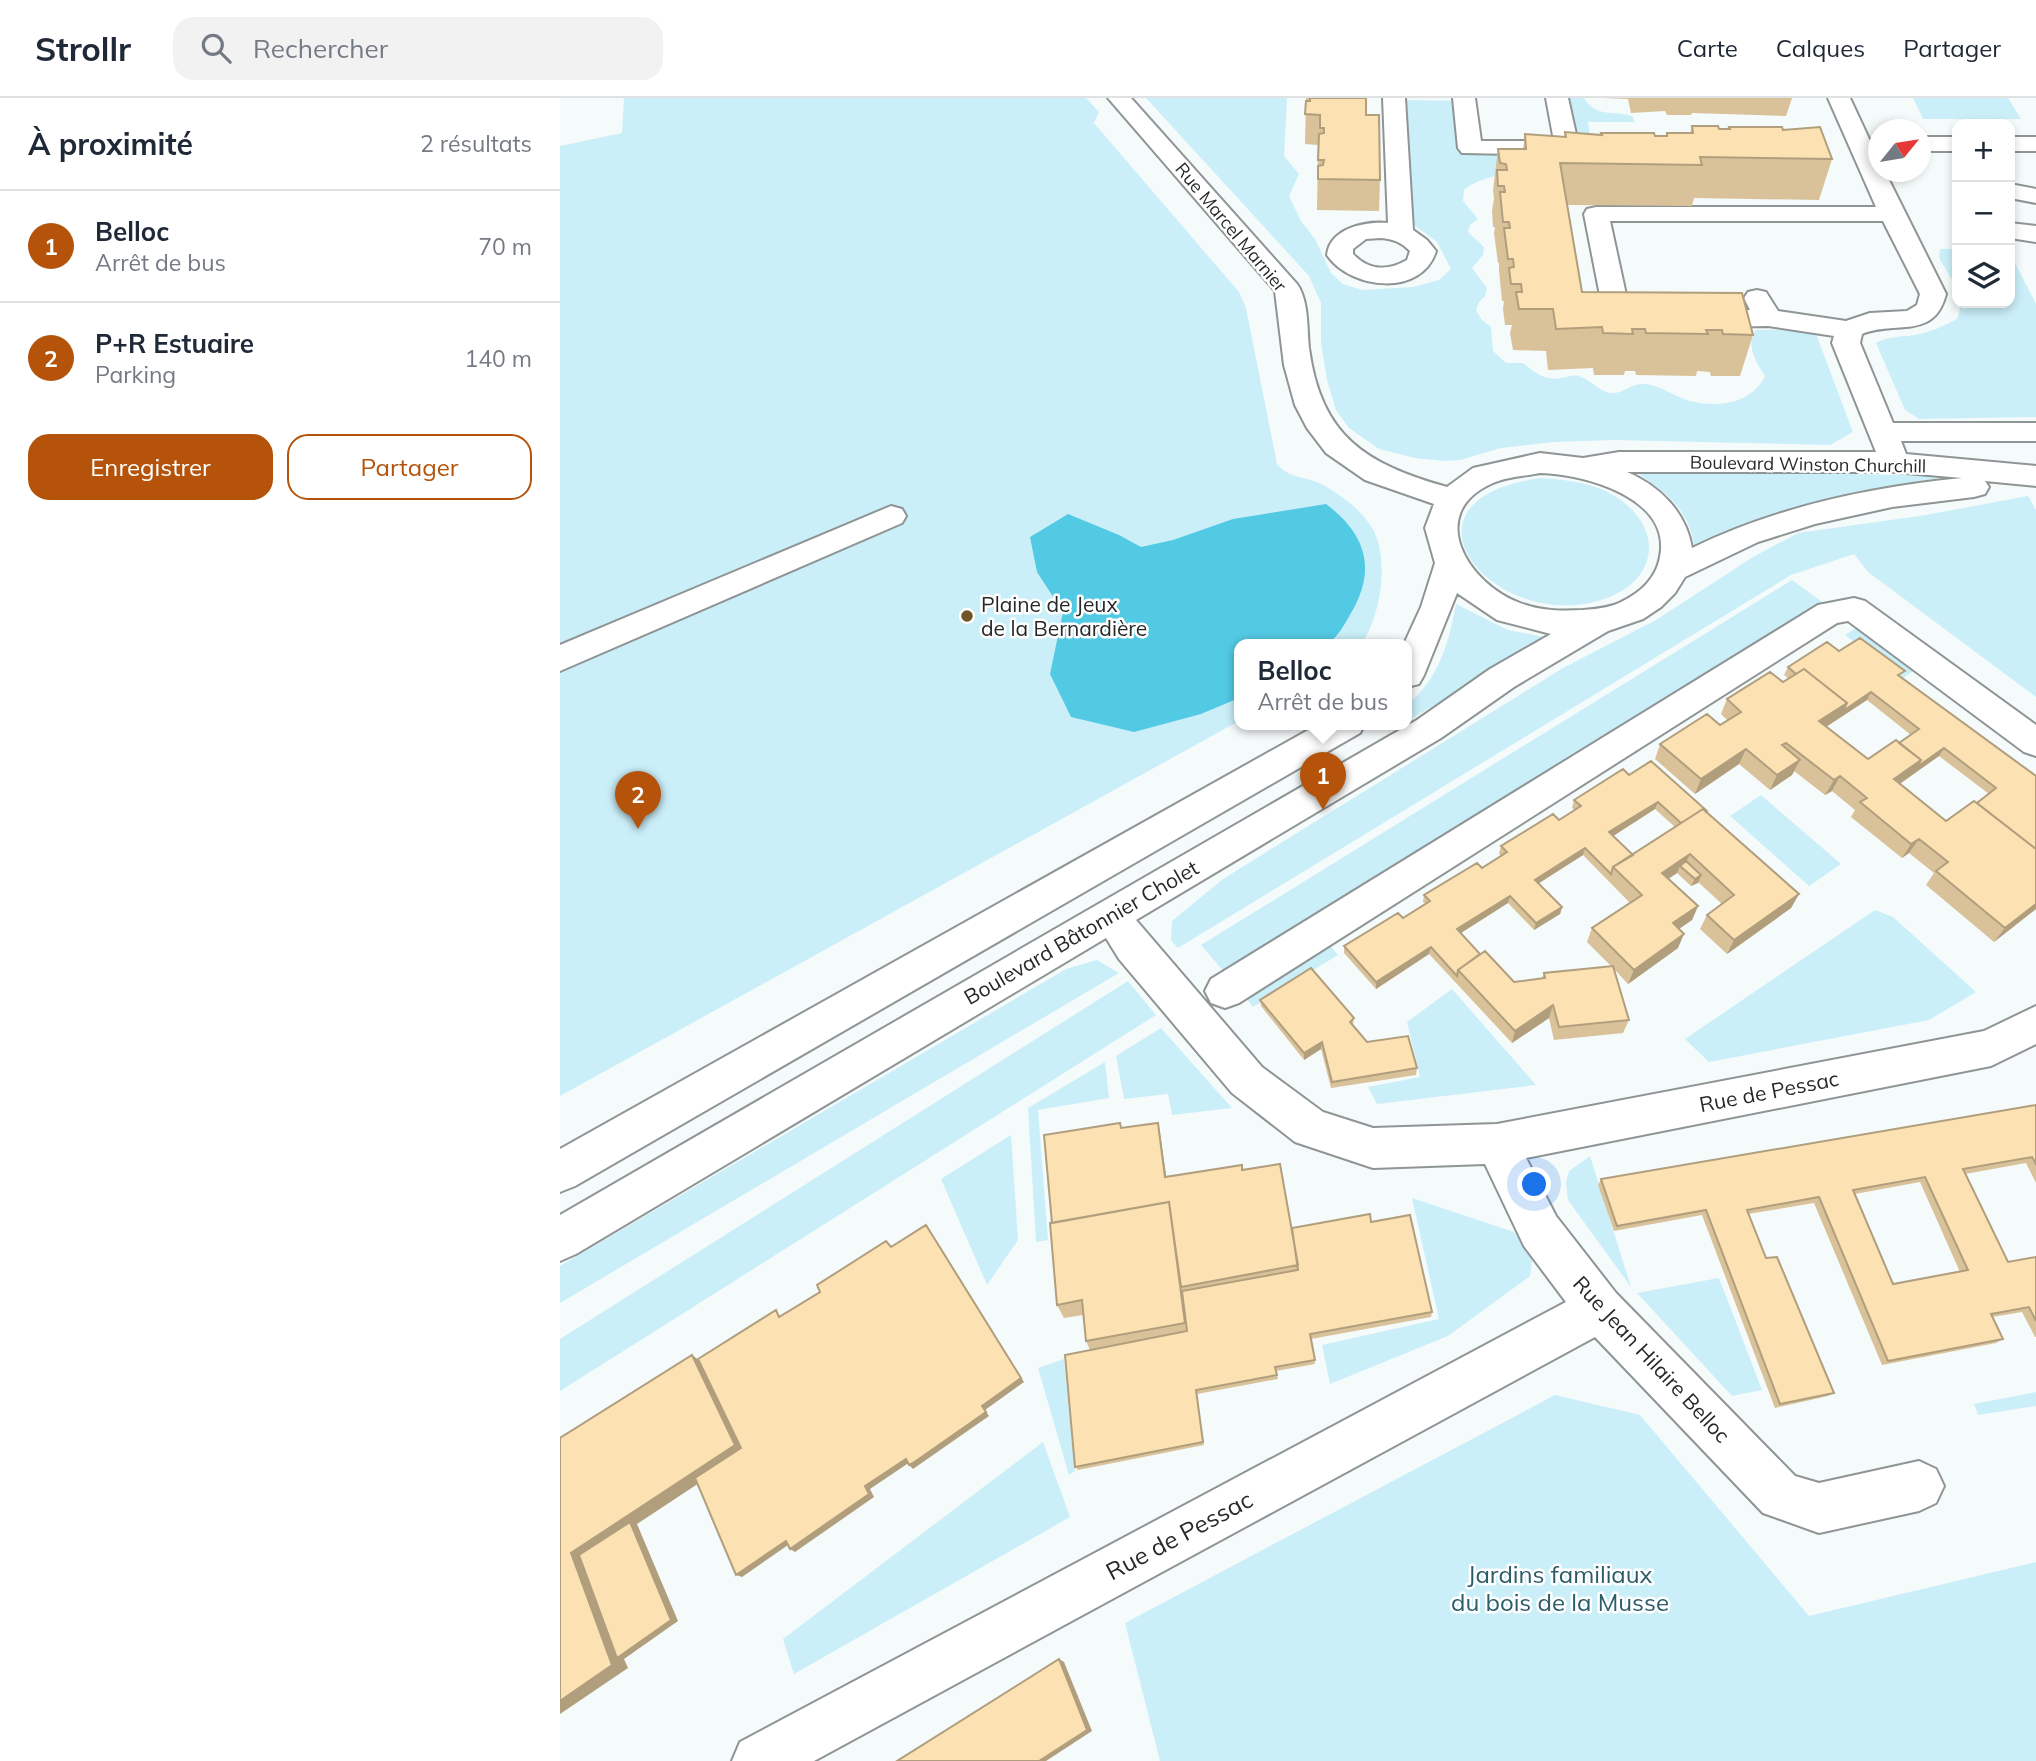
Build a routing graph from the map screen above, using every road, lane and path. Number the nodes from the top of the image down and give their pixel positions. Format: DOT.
graph roads {
  1 [pos="1119,98"];
  2 [pos="1394,98"];
  3 [pos="1464,98"];
  4 [pos="1557,98"];
  5 [pos="1839,98"];
  6 [pos="1868,140"];
  7 [pos="1931,144"];
  8 [pos="1952,144"];
  9 [pos="2015,144"];
  10 [pos="2036,144"];
  11 [pos="1882,182"];
  12 [pos="1892,214"];
  13 [pos="1401,233"];
  14 [pos="1849,330"];
  15 [pos="1883,432"];
  16 [pos="2036,432"];
  17 [pos="1895,461"];
  18 [pos="1580,466"];
  19 [pos="2036,479"];
  20 [pos="1453,499"];
  21 [pos="891,516"];
  22 [pos="1449,566"];
  23 [pos="1674,569"];
  24 [pos="1599,621"];
  25 [pos="560,659"];
  26 [pos="1412,663"];
  27 [pos="1337,730"];
  28 [pos="2036,743"];
  29 [pos="1111,915"];
  30 [pos="1225,991"];
  31 [pos="2036,1024"];
  32 [pos="1497,1144"];
  33 [pos="560,1172"];
  34 [pos="560,1239"];
  35 [pos="1600,1309"];
  36 [pos="1919,1486"];
  37 [pos="759,1761"];
  1 -- 20 [label="street, Rue Marcel Marnier"];
  2 -- 13 [label="street"];
  3 -- 4 [label="street"];
  5 -- 6 [label="street"];
  7 -- 8 [label="street"];
  9 -- 10 [label="street"];
  11 -- 12 [label="street"];
  12 -- 14 [label="street"];
  12 -- 14 [label="street"];
  14 -- 15 [label="street"];
  15 -- 16 [label="street"];
  15 -- 17 [label="street"];
  17 -- 18 [label="street, Boulevard Winston Churchill"];
  17 -- 19 [label="street, Boulevard Winston Churchill"];
  18 -- 20 [label="street"];
  18 -- 23 [label="street"];
  19 -- 23 [label="street, Boulevard Winston Churchill"];
  20 -- 22 [label="street"];
  21 -- 25 [label="street"];
  22 -- 24 [label="street"];
  22 -- 26 [label="street"];
  23 -- 24 [label="street"];
  24 -- 29 [label="street, Boulevard Bâtonnier Cholet"];
  27 -- 33 [label="street"];
  28 -- 30 [label="street"];
  29 -- 32 [label="street"];
  29 -- 34 [label="street, Boulevard Bâtonnier Cholet"];
  31 -- 32 [label="street, Rue de Pessac"];
  32 -- 35 [label="street, Rue Jean Hilaire Belloc"];
  35 -- 36 [label="street, Rue Jean Hilaire Belloc"];
  35 -- 37 [label="street, Rue de Pessac"];
}
